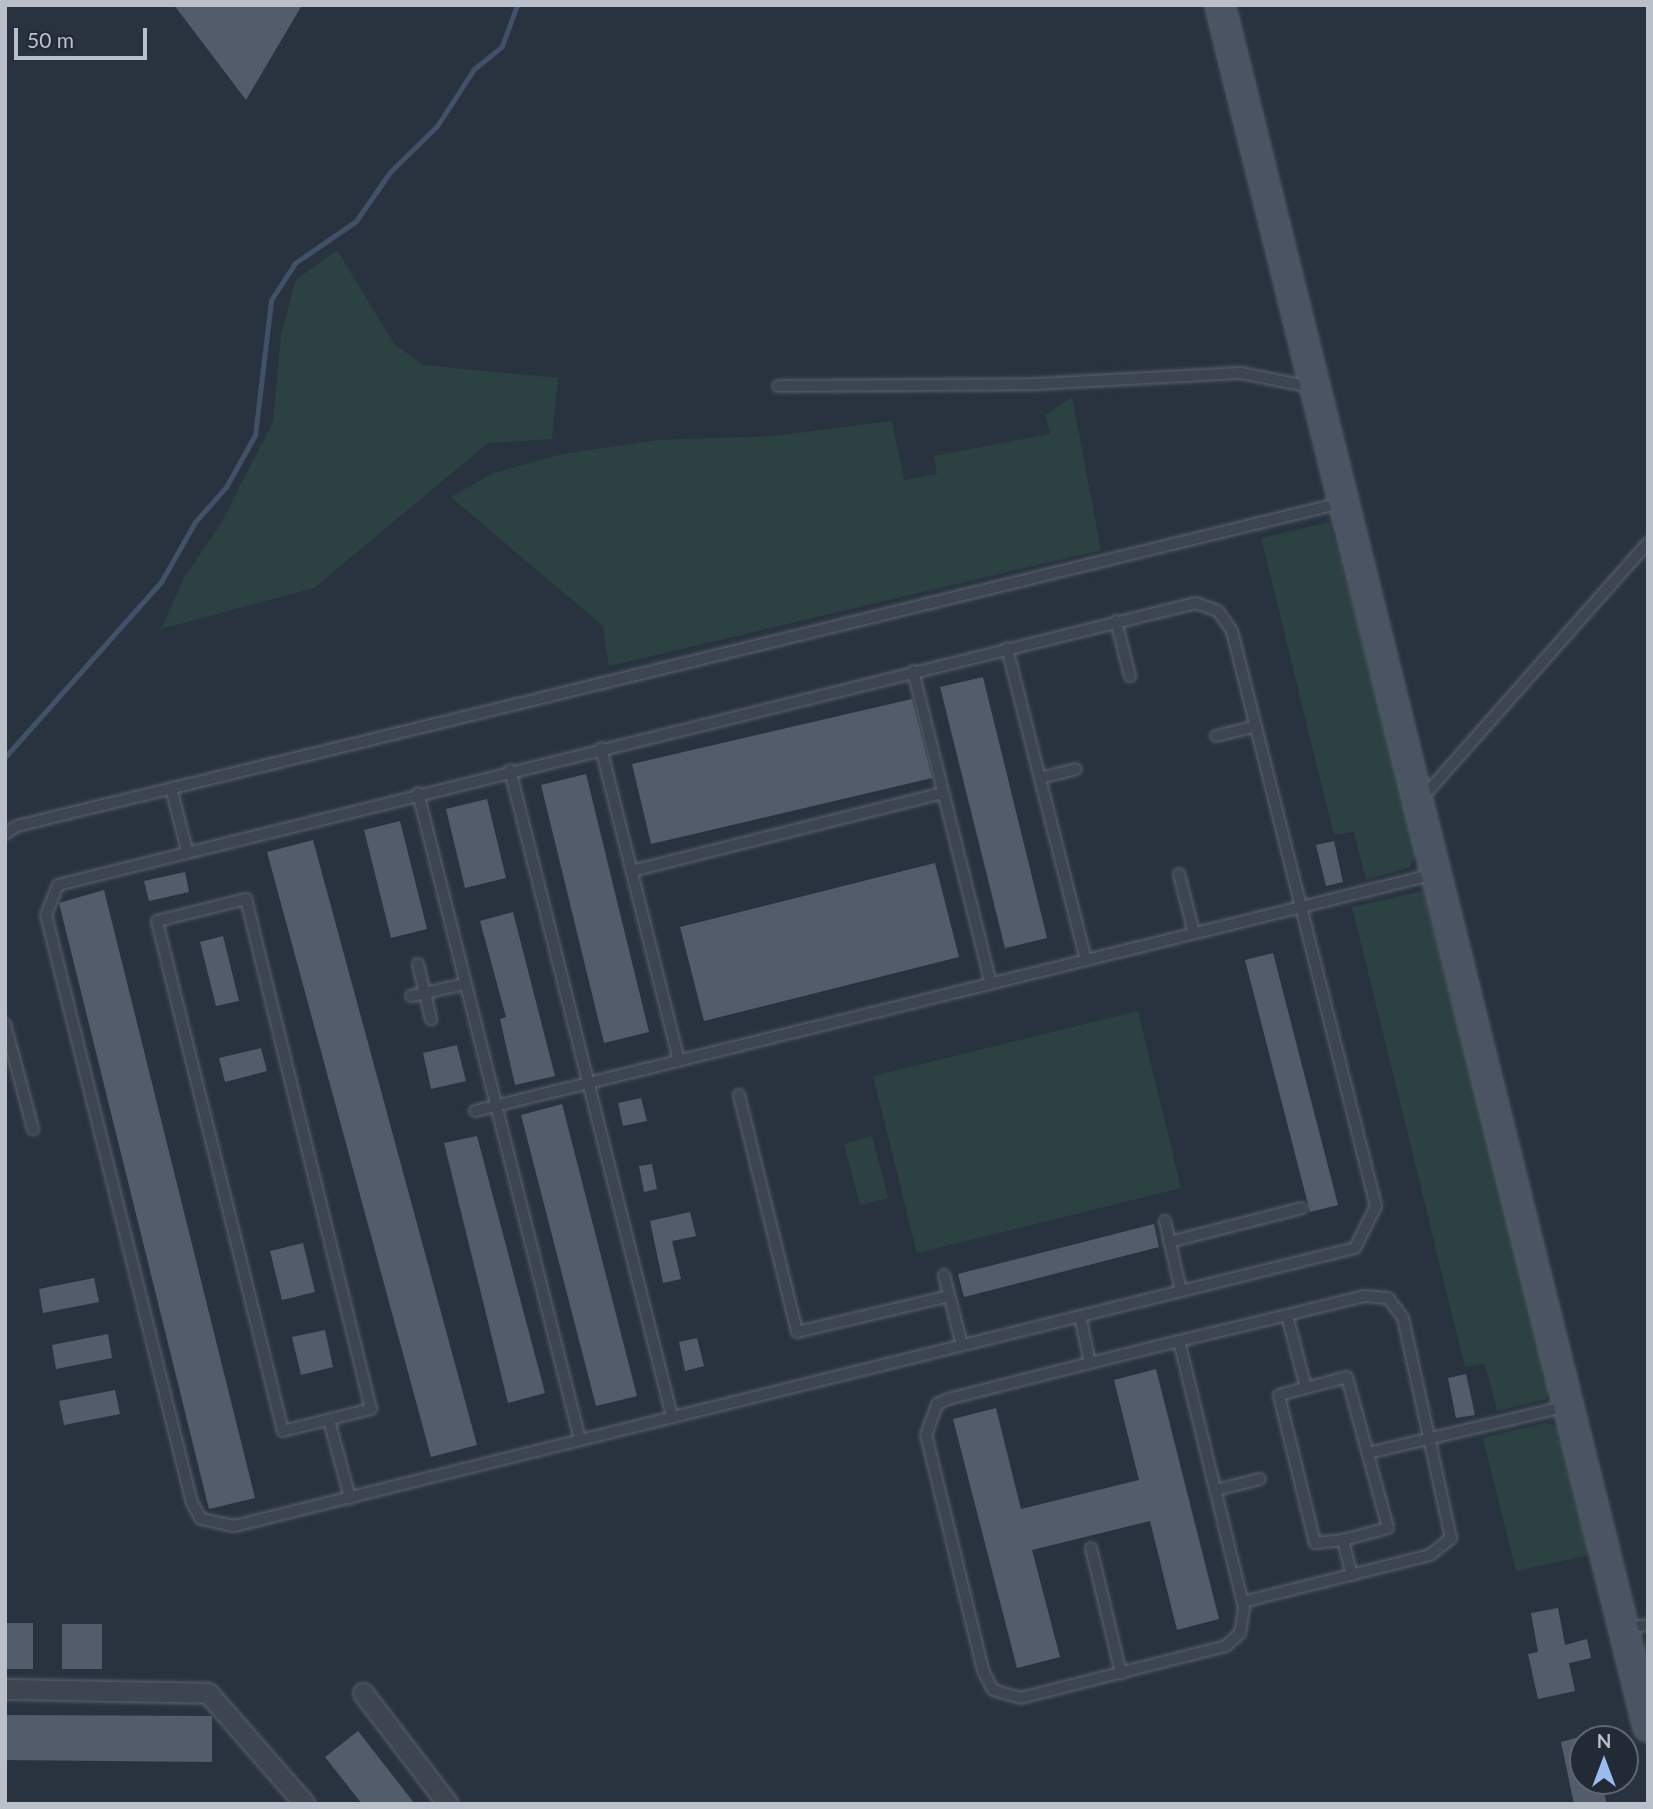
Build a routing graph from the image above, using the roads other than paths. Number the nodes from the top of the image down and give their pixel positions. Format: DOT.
graph roads {
  1 [pos="1220,5"];
  2 [pos="778,386"];
  3 [pos="1316,388"];
  4 [pos="1345,503"];
  5 [pos="1648,543"];
  6 [pos="1116,621"];
  7 [pos="1007,648"];
  8 [pos="913,671"];
  9 [pos="1130,676"];
  10 [pos="1256,726"];
  11 [pos="1216,736"];
  12 [pos="601,748"];
  13 [pos="1076,769"];
  14 [pos="510,770"];
  15 [pos="1040,778"];
  16 [pos="171,788"];
  17 [pos="418,793"];
  18 [pos="943,793"];
  19 [pos="1417,803"];
  20 [pos="5,834"];
  21 [pos="187,850"];
  22 [pos="632,870"];
  23 [pos="1179,874"];
  24 [pos="1436,874"];
  25 [pos="1301,907"];
  26 [pos="1194,933"];
  27 [pos="1086,960"];
  28 [pos="418,964"];
  29 [pos="991,983"];
  30 [pos="465,984"];
  31 [pos="424,993"];
  32 [pos="411,996"];
  33 [pos="430,1019"];
  34 [pos="5,1024"];
  35 [pos="679,1060"];
  36 [pos="589,1082"];
  37 [pos="739,1095"];
  38 [pos="496,1105"];
  39 [pos="475,1111"];
  40 [pos="33,1129"];
  41 [pos="1302,1208"];
  42 [pos="1165,1221"];
  43 [pos="1170,1242"];
  44 [pos="944,1275"];
  45 [pos="1181,1291"];
  46 [pos="949,1296"];
  47 [pos="1286,1315"];
  48 [pos="1080,1316"];
  49 [pos="1180,1341"];
  50 [pos="962,1345"];
  51 [pos="1090,1363"];
  52 [pos="1306,1388"];
  53 [pos="1568,1406"];
  54 [pos="672,1417"];
  55 [pos="330,1420"];
  56 [pos="1432,1438"];
  57 [pos="580,1440"];
  58 [pos="1368,1453"];
  59 [pos="1260,1479"];
  60 [pos="1216,1490"];
  61 [pos="350,1497"];
  62 [pos="1343,1540"];
  63 [pos="1091,1548"];
  64 [pos="1352,1575"];
  65 [pos="1243,1602"];
  66 [pos="1635,1627"];
  67 [pos="1121,1673"];
  68 [pos="5,1689"];
  69 [pos="363,1693"];
  70 [pos="1648,1727"];
  71 [pos="305,1804"];
  72 [pos="448,1804"];
  1 -- 3 [label="main road"];
  2 -- 3 [label="lane"];
  3 -- 4 [label="main road"];
  4 -- 16 [label="lane"];
  4 -- 19 [label="main road"];
  5 -- 19 [label="lane"];
  6 -- 7 [label="lane"];
  6 -- 9 [label="lane"];
  6 -- 10 [label="lane"];
  7 -- 8 [label="lane"];
  7 -- 15 [label="lane"];
  8 -- 12 [label="lane"];
  8 -- 18 [label="lane"];
  10 -- 11 [label="lane"];
  10 -- 25 [label="lane"];
  12 -- 14 [label="lane"];
  12 -- 22 [label="lane"];
  13 -- 15 [label="lane"];
  14 -- 17 [label="lane"];
  14 -- 36 [label="lane"];
  15 -- 27 [label="lane"];
  16 -- 20 [label="lane"];
  16 -- 21 [label="lane"];
  17 -- 21 [label="lane"];
  17 -- 30 [label="lane"];
  18 -- 22 [label="lane"];
  18 -- 29 [label="lane"];
  19 -- 24 [label="main road"];
  21 -- 61 [label="lane"];
  22 -- 35 [label="lane"];
  23 -- 26 [label="lane"];
  24 -- 25 [label="lane"];
  24 -- 53 [label="main road"];
  25 -- 26 [label="lane"];
  25 -- 45 [label="lane"];
  26 -- 27 [label="lane"];
  27 -- 29 [label="lane"];
  28 -- 31 [label="lane"];
  29 -- 35 [label="lane"];
  30 -- 31 [label="lane"];
  30 -- 38 [label="lane"];
  31 -- 32 [label="lane"];
  31 -- 33 [label="lane"];
  34 -- 40 [label="lane"];
  35 -- 36 [label="lane"];
  36 -- 38 [label="lane"];
  36 -- 54 [label="lane"];
  37 -- 46 [label="lane"];
  38 -- 39 [label="lane"];
  38 -- 57 [label="lane"];
  41 -- 43 [label="lane"];
  42 -- 43 [label="lane"];
  43 -- 45 [label="lane"];
  44 -- 46 [label="lane"];
  45 -- 48 [label="lane"];
  46 -- 50 [label="lane"];
  47 -- 49 [label="lane"];
  47 -- 52 [label="lane"];
  47 -- 56 [label="lane"];
  48 -- 50 [label="lane"];
  48 -- 51 [label="lane"];
  49 -- 51 [label="lane"];
  49 -- 60 [label="lane"];
  50 -- 54 [label="lane"];
  51 -- 67 [label="lane"];
  52 -- 58 [label="lane"];
  52 -- 62 [label="lane"];
  53 -- 56 [label="lane"];
  53 -- 66 [label="main road"];
  54 -- 57 [label="lane"];
  55 -- 55 [label="lane"];
  55 -- 61 [label="lane"];
  56 -- 58 [label="lane"];
  56 -- 64 [label="lane"];
  57 -- 61 [label="lane"];
  58 -- 62 [label="lane"];
  59 -- 60 [label="lane"];
  60 -- 65 [label="lane"];
  62 -- 64 [label="lane"];
  63 -- 67 [label="lane"];
  64 -- 65 [label="lane"];
  65 -- 67 [label="lane"];
  66 -- 70 [label="main road"];
  68 -- 71 [label="street"];
  69 -- 72 [label="street"];
}
